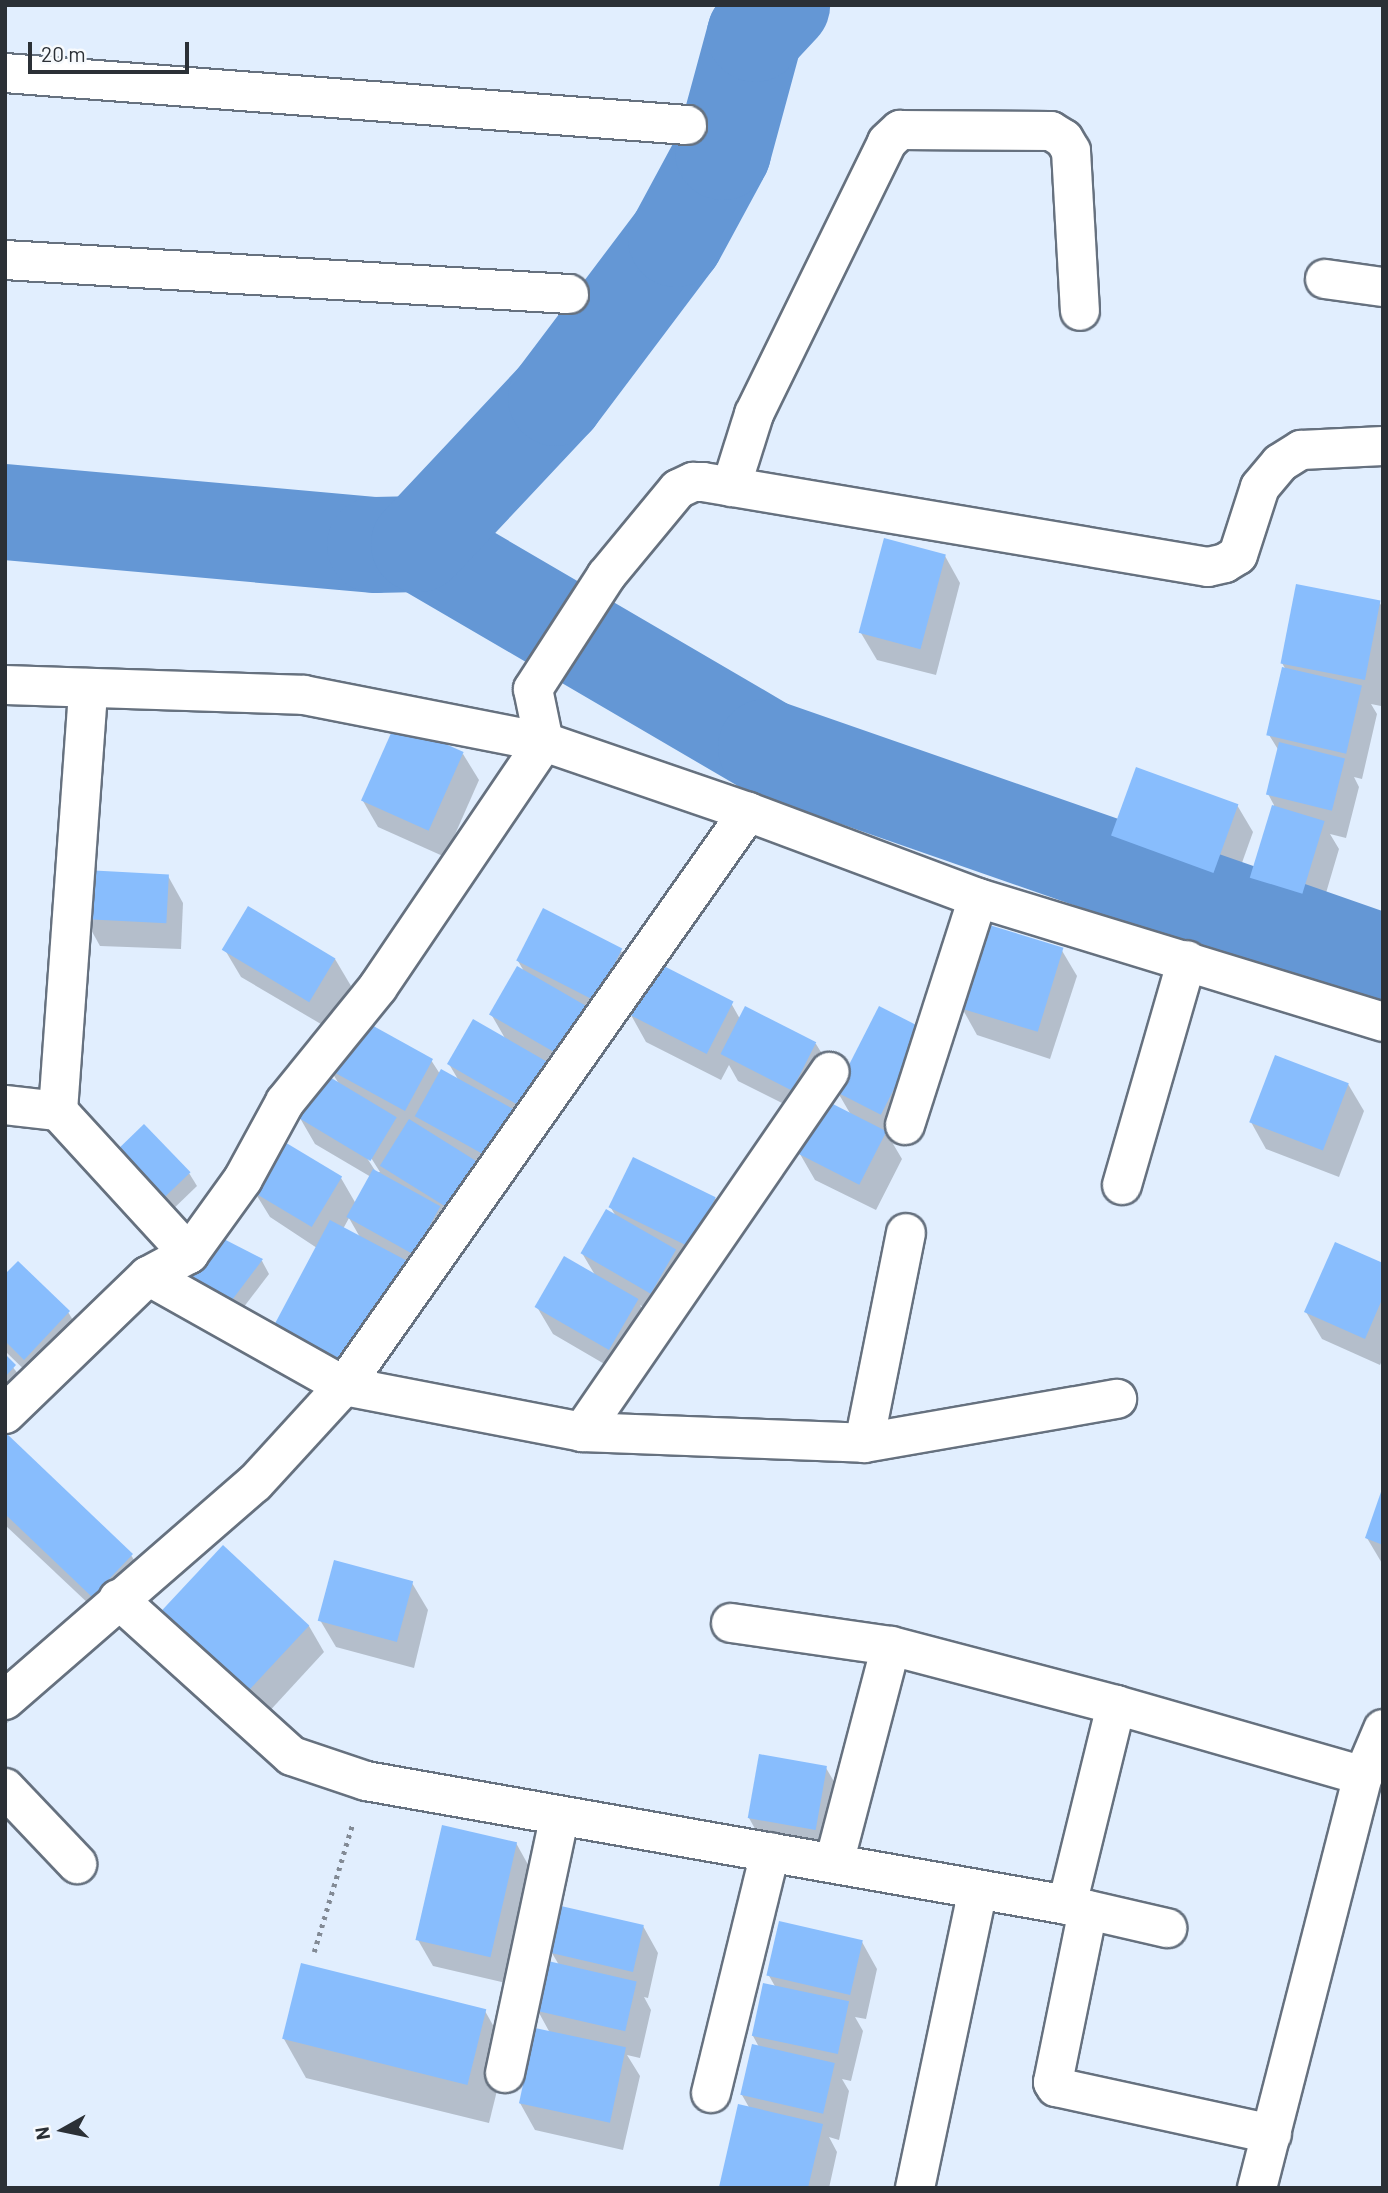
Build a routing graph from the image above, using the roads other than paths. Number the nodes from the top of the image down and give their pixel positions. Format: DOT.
graph roads {
  1 [pos="5,73"];
  2 [pos="687,125"];
  3 [pos="5,260"];
  4 [pos="1325,279"];
  5 [pos="1383,287"];
  6 [pos="569,294"];
  7 [pos="1080,311"];
  8 [pos="1383,446"];
  9 [pos="731,487"];
  10 [pos="5,685"];
  11 [pos="88,688"];
  12 [pos="544,742"];
  13 [pos="748,812"];
  14 [pos="978,898"];
  15 [pos="1187,960"];
  16 [pos="1383,1023"];
  17 [pos="830,1072"];
  18 [pos="5,1105"];
  19 [pos="58,1111"];
  20 [pos="905,1125"];
  21 [pos="1122,1185"];
  22 [pos="906,1233"];
  23 [pos="189,1254"];
  24 [pos="148,1276"];
  25 [pos="344,1386"];
  26 [pos="1117,1399"];
  27 [pos="5,1414"];
  28 [pos="582,1432"];
  29 [pos="864,1443"];
  30 [pos="118,1599"];
  31 [pos="731,1623"];
  32 [pos="891,1646"];
  33 [pos="5,1700"];
  34 [pos="1116,1705"];
  35 [pos="1383,1729"];
  36 [pos="1363,1776"];
  37 [pos="5,1788"];
  38 [pos="559,1818"];
  39 [pos="771,1852"];
  40 [pos="834,1863"];
  41 [pos="77,1864"];
  42 [pos="978,1890"];
  43 [pos="1077,1908"];
  44 [pos="1167,1928"];
  45 [pos="505,2073"];
  46 [pos="711,2093"];
  47 [pos="1272,2134"];
  48 [pos="915,2188"];
  49 [pos="1258,2188"];
  1 -- 2 [label="street"];
  3 -- 6 [label="street"];
  4 -- 5 [label="street"];
  7 -- 9 [label="street"];
  8 -- 9 [label="street"];
  9 -- 12 [label="street"];
  10 -- 11 [label="street"];
  11 -- 12 [label="street"];
  11 -- 19 [label="street"];
  12 -- 13 [label="street"];
  12 -- 23 [label="street"];
  13 -- 14 [label="street"];
  13 -- 25 [label="street"];
  14 -- 15 [label="street"];
  14 -- 20 [label="street"];
  15 -- 16 [label="street"];
  15 -- 21 [label="street"];
  17 -- 28 [label="street"];
  18 -- 19 [label="street"];
  19 -- 23 [label="street"];
  22 -- 29 [label="street"];
  23 -- 24 [label="street"];
  24 -- 25 [label="street"];
  24 -- 27 [label="street"];
  25 -- 28 [label="street"];
  25 -- 30 [label="street"];
  26 -- 29 [label="street"];
  28 -- 29 [label="street"];
  30 -- 33 [label="street"];
  30 -- 38 [label="street"];
  31 -- 32 [label="street"];
  32 -- 34 [label="street"];
  32 -- 40 [label="street"];
  34 -- 36 [label="street"];
  34 -- 43 [label="street"];
  35 -- 36 [label="street"];
  36 -- 47 [label="street"];
  37 -- 41 [label="street"];
  38 -- 39 [label="street"];
  38 -- 45 [label="street"];
  39 -- 40 [label="street"];
  39 -- 46 [label="street"];
  40 -- 42 [label="street"];
  42 -- 43 [label="street"];
  42 -- 48 [label="street"];
  43 -- 44 [label="street"];
  43 -- 47 [label="street"];
  47 -- 49 [label="street"];
}
